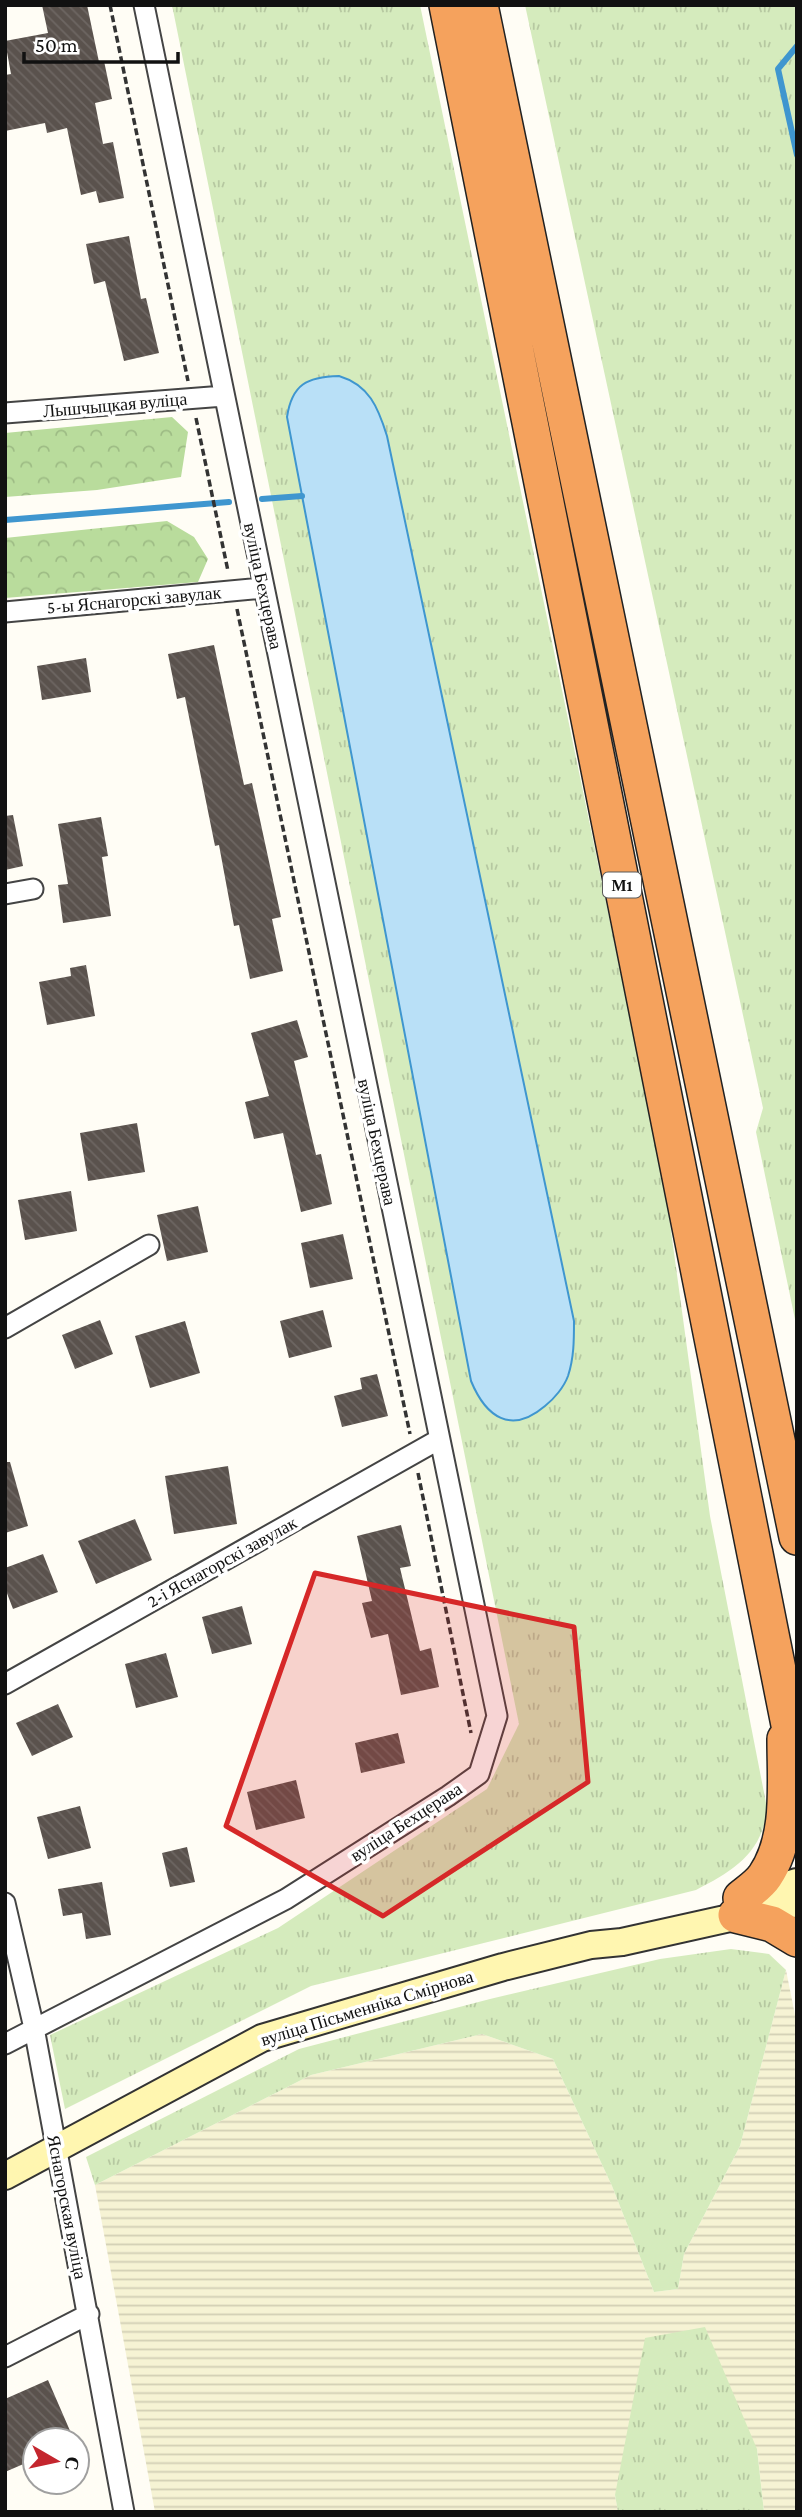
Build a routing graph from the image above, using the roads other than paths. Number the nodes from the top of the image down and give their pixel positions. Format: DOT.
graph roads {
  1 [pos="144,5"];
  2 [pos="447,5"];
  3 [pos="480,5"];
  4 [pos="224,396"];
  5 [pos="5,413"];
  6 [pos="263,587"];
  7 [pos="5,612"];
  8 [pos="33,889"];
  9 [pos="5,894"];
  10 [pos="149,1245"];
  11 [pos="5,1328"];
  12 [pos="438,1440"];
  13 [pos="797,1537"];
  14 [pos="5,1684"];
  15 [pos="786,1711"];
  16 [pos="797,1765"];
  17 [pos="797,1882"];
  18 [pos="5,1903"];
  19 [pos="797,1903"];
  20 [pos="738,1907"];
  21 [pos="797,1939"];
  22 [pos="34,2028"];
  23 [pos="5,2044"];
  24 [pos="55,2150"];
  25 [pos="5,2176"];
  26 [pos="89,2314"];
  27 [pos="5,2357"];
  28 [pos="124,2512"];
  1 -- 4 [label="street, вуліца Бехцерава"];
  2 -- 15 [label="highway, М1"];
  3 -- 13 [label="highway, М1"];
  4 -- 5 [label="street, Лышчыцкая вуліца"];
  4 -- 6 [label="street, вуліца Бехцерава"];
  6 -- 7 [label="street, 5-ы Яснагорскі завулак"];
  6 -- 12 [label="street, вуліца Бехцерава"];
  8 -- 9 [label="street"];
  10 -- 11 [label="street"];
  12 -- 14 [label="street, 2-і Яснагорскі завулак"];
  12 -- 22 [label="street, вуліца Бехцерава"];
  15 -- 16 [label="highway, М1"];
  15 -- 20 [label="highway"];
  17 -- 20 [label="main road, вуліца Пісьменніка Смірнова"];
  18 -- 22 [label="street, Яснагорская вуліца"];
  19 -- 20 [label="main road, вуліца Пісьменніка Смірнова"];
  20 -- 21 [label="highway"];
  20 -- 24 [label="main road, вуліца Пісьменніка Смірнова"];
  22 -- 23 [label="street, вуліца Бехцерава"];
  22 -- 24 [label="street, Яснагорская вуліца"];
  24 -- 25 [label="main road, вуліца Пісьменніка Смірнова"];
  24 -- 26 [label="street, Яснагорская вуліца"];
  26 -- 27 [label="street"];
  26 -- 28 [label="street, Яснагорская вуліца"];
}
